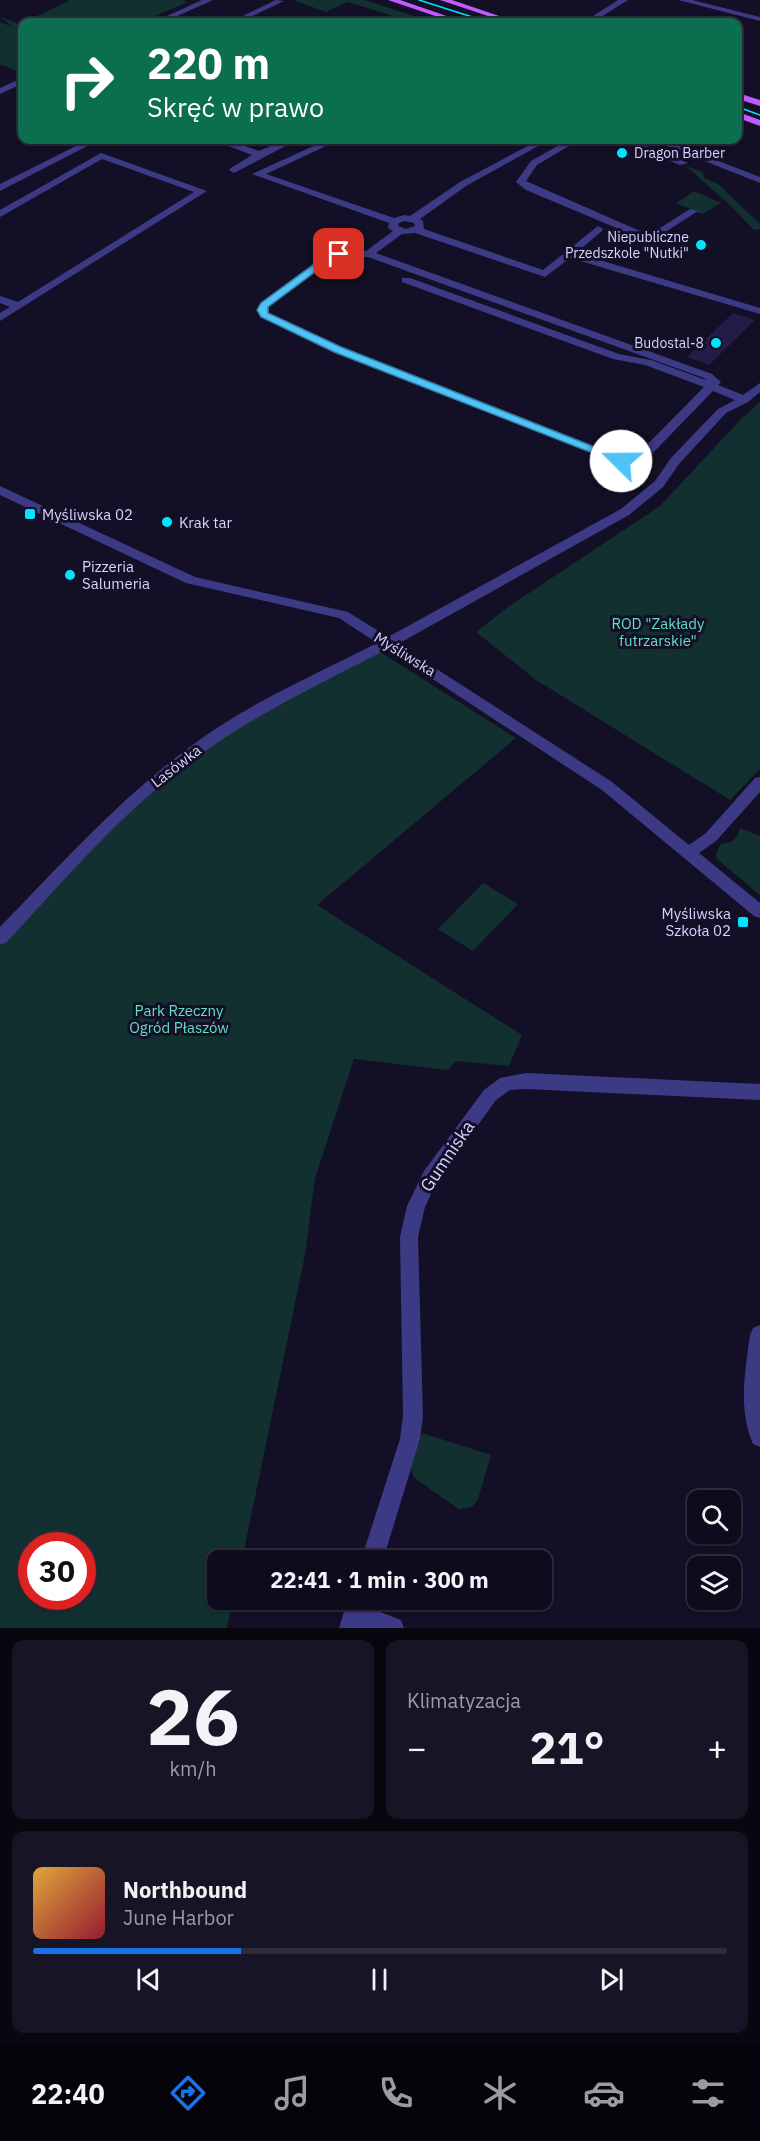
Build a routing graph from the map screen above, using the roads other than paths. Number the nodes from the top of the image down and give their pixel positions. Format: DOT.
graph roads {
  1 [pos="208,0"];
  2 [pos="392,0"];
  3 [pos="444,0"];
  4 [pos="624,0"];
  5 [pos="682,0"];
  6 [pos="280,1"];
  7 [pos="167,18"];
  8 [pos="243,18"];
  9 [pos="448,18"];
  10 [pos="500,18"];
  11 [pos="595,18"];
  12 [pos="760,19"];
  13 [pos="18,83"];
  14 [pos="0,91"];
  15 [pos="742,97"];
  16 [pos="760,103"];
  17 [pos="742,116"];
  18 [pos="760,123"];
  19 [pos="86,144"];
  20 [pos="232,144"];
  21 [pos="256,144"];
  22 [pos="282,144"];
  23 [pos="325,144"];
  24 [pos="538,144"];
  25 [pos="567,144"];
  26 [pos="634,144"];
  27 [pos="667,144"];
  28 [pos="270,149"];
  29 [pos="259,154"];
  30 [pos="683,163"];
  31 [pos="234,170"];
  32 [pos="760,180"];
  33 [pos="0,188"];
  34 [pos="693,211"];
  35 [pos="0,214"];
  36 [pos="415,224"];
  37 [pos="396,226"];
  38 [pos="598,229"];
  39 [pos="369,254"];
  40 [pos="568,255"];
  41 [pos="406,280"];
  42 [pos="475,292"];
  43 [pos="0,299"];
  44 [pos="463,301"];
  45 [pos="18,306"];
  46 [pos="745,311"];
  47 [pos="759,311"];
  48 [pos="0,318"];
  49 [pos="711,386"];
  50 [pos="760,386"];
  51 [pos="744,399"];
  52 [pos="0,490"];
  53 [pos="389,644"];
  54 [pos="760,782"];
  55 [pos="689,852"];
  56 [pos="760,912"];
  57 [pos="0,938"];
  58 [pos="760,1092"];
  59 [pos="760,1335"];
  60 [pos="760,1437"];
  61 [pos="375,1550"];
  62 [pos="355,1614"];
  63 [pos="393,1628"];
  1 -- 7 [label="street"];
  2 -- 9 [label="main road"];
  3 -- 10 [label="main road"];
  4 -- 11 [label="street"];
  5 -- 12 [label="street"];
  6 -- 8 [label="street"];
  13 -- 14 [label="street"];
  15 -- 16 [label="main road"];
  17 -- 18 [label="main road"];
  19 -- 33 [label="street"];
  20 -- 29 [label="street"];
  21 -- 28 [label="street"];
  22 -- 28 [label="street"];
  23 -- 37 [label="street"];
  24 -- 36 [label="street"];
  25 -- 34 [label="street"];
  26 -- 30 [label="street"];
  27 -- 32 [label="street"];
  28 -- 29 [label="street"];
  29 -- 31 [label="street"];
  35 -- 45 [label="street"];
  36 -- 37 [label="street"];
  36 -- 40 [label="street"];
  37 -- 39 [label="street"];
  38 -- 40 [label="street"];
  39 -- 42 [label="street"];
  39 -- 49 [label="street"];
  40 -- 47 [label="street"];
  41 -- 44 [label="street"];
  42 -- 44 [label="street"];
  42 -- 49 [label="street"];
  43 -- 45 [label="street"];
  44 -- 49 [label="street"];
  45 -- 48 [label="street"];
  46 -- 47 [label="street"];
  49 -- 51 [label="street"];
  50 -- 51 [label="street, Lasówka"];
  51 -- 53 [label="street, Lasówka"];
  52 -- 53 [label="street, Myśliwska"];
  53 -- 55 [label="street, Myśliwska"];
  53 -- 57 [label="street, Lasówka"];
  54 -- 55 [label="street"];
  55 -- 56 [label="street, Myśliwska"];
  58 -- 61 [label="street, Gumniska"];
  59 -- 60 [label="street"];
  62 -- 63 [label="street"];
}
